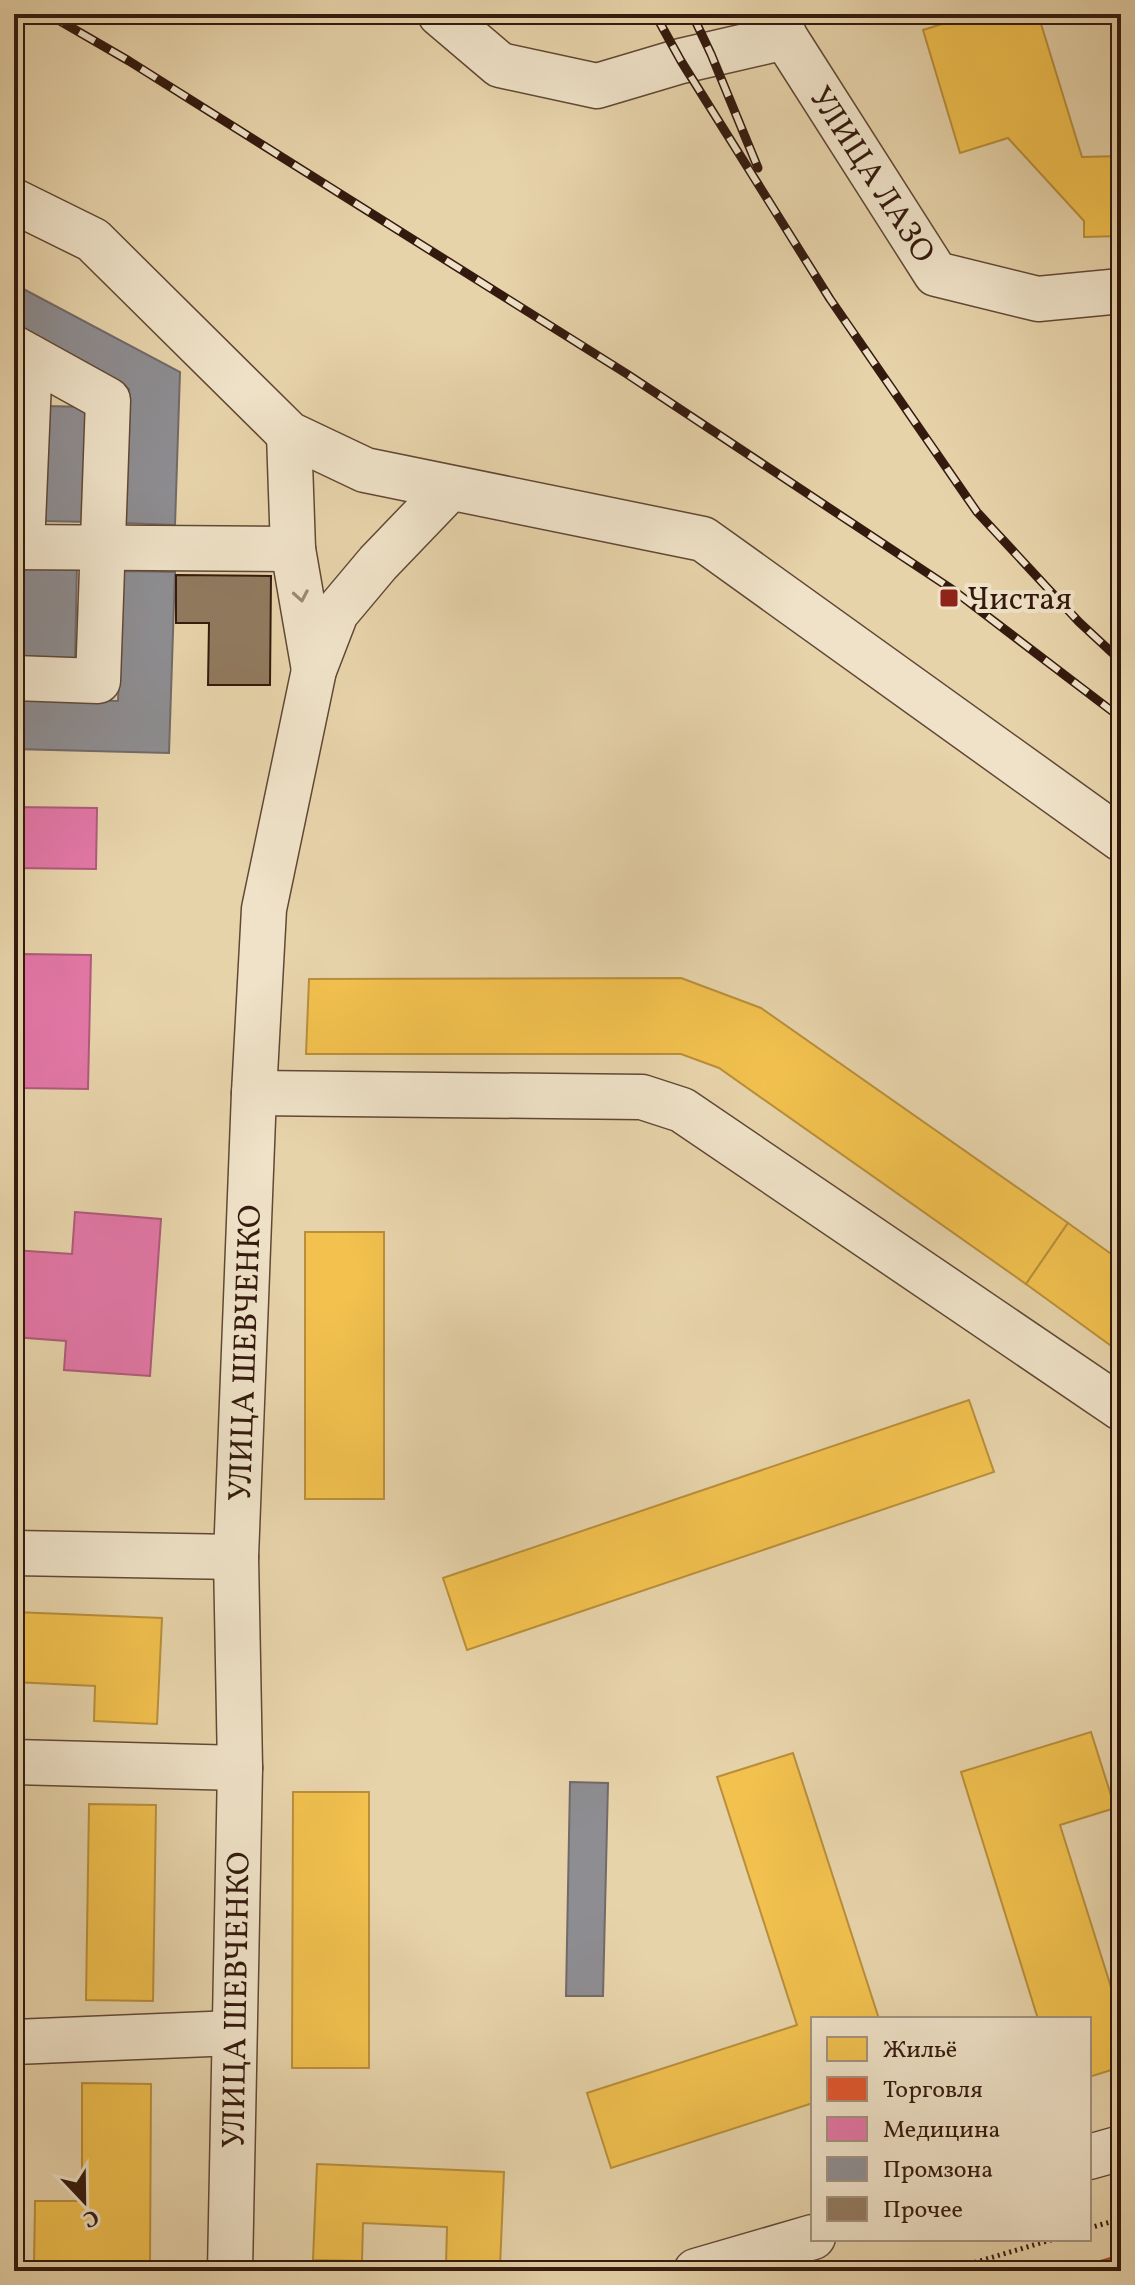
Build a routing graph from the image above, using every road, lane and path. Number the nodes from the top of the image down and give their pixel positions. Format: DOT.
graph roads {
  1 [pos="440,14"];
  2 [pos="781,26"];
  3 [pos="14,201"];
  4 [pos="1121,291"];
  5 [pos="22,352"];
  6 [pos="289,434"];
  7 [pos="450,488"];
  8 [pos="18,547"];
  9 [pos="102,548"];
  10 [pos="293,549"];
  11 [pos="314,670"];
  12 [pos="14,678"];
  13 [pos="1121,839"];
  14 [pos="254,1093"];
  15 [pos="1121,1408"];
  16 [pos="14,1553"];
  17 [pos="236,1557"];
  18 [pos="14,1762"];
  19 [pos="240,1768"];
  20 [pos="234,2033"];
  21 [pos="14,2042"];
  22 [pos="1121,2148"];
  23 [pos="1091,2156"];
  24 [pos="1121,2219"];
  25 [pos="1091,2227"];
  26 [pos="811,2238"];
  27 [pos="1047,2241"];
  28 [pos="230,2271"];
  29 [pos="696,2271"];
  30 [pos="946,2271"];
  1 -- 2 [label="street, УЛИЦА ЛАЗО"];
  2 -- 4 [label="street, УЛИЦА ЛАЗО"];
  3 -- 6 [label="street"];
  5 -- 8 [label="street"];
  5 -- 9 [label="street"];
  6 -- 7 [label="street"];
  6 -- 10 [label="street"];
  7 -- 11 [label="street, УЛИЦА ШЕВЧЕНКО"];
  7 -- 13 [label="street"];
  8 -- 9 [label="street"];
  9 -- 10 [label="street"];
  9 -- 12 [label="street"];
  10 -- 11 [label="street, one-way"];
  11 -- 14 [label="street, УЛИЦА ШЕВЧЕНКО"];
  14 -- 15 [label="street"];
  14 -- 17 [label="street, УЛИЦА ШЕВЧЕНКО"];
  16 -- 17 [label="street"];
  17 -- 19 [label="street, УЛИЦА ШЕВЧЕНКО"];
  18 -- 19 [label="street"];
  19 -- 20 [label="street, УЛИЦА ШЕВЧЕНКО"];
  20 -- 21 [label="street"];
  20 -- 28 [label="street, УЛИЦА ШЕВЧЕНКО"];
  22 -- 23 [label="street"];
  24 -- 25 [label="path"];
  26 -- 29 [label="street"];
  27 -- 30 [label="path"];
}
